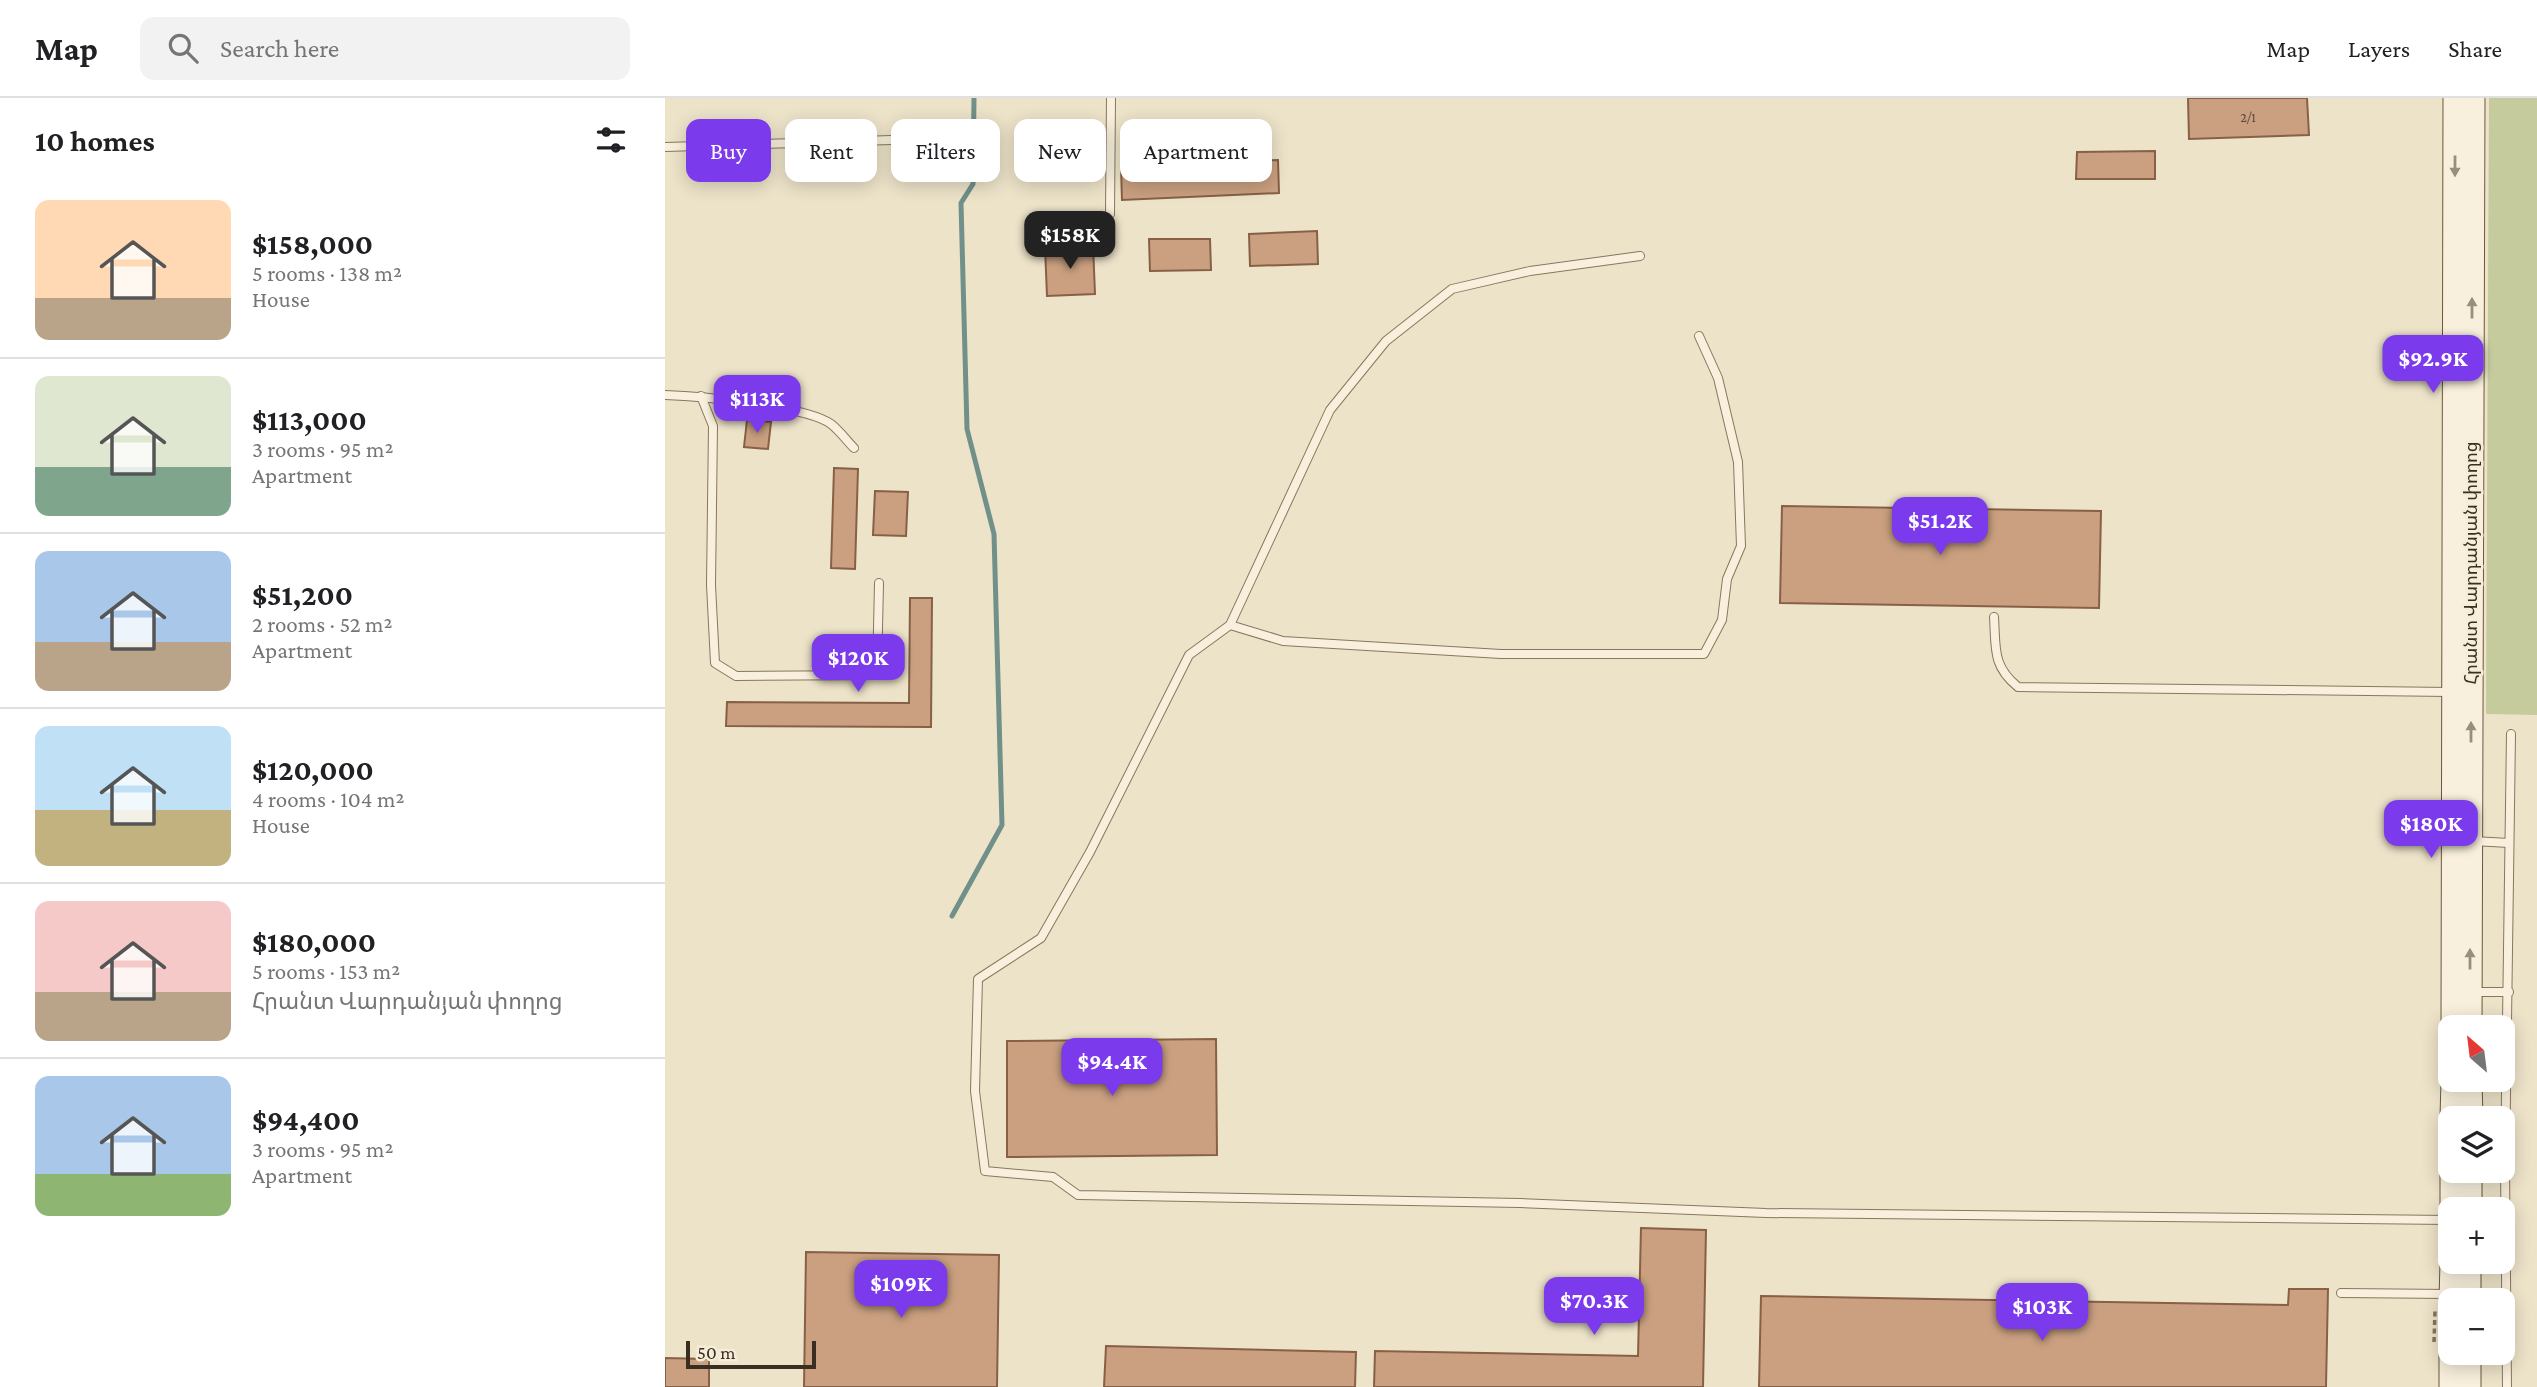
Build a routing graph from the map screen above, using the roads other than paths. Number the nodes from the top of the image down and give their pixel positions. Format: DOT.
graph roads {
  1 [pos="1111,98"];
  2 [pos="2455,98"];
  3 [pos="2473,98"];
  4 [pos="891,140"];
  5 [pos="665,147"];
  6 [pos="1110,214"];
  7 [pos="1640,256"];
  8 [pos="1699,336"];
  9 [pos="665,395"];
  10 [pos="701,396"];
  11 [pos="854,448"];
  12 [pos="879,583"];
  13 [pos="1994,617"];
  14 [pos="1230,625"];
  15 [pos="2453,692"];
  16 [pos="2511,734"];
  17 [pos="2470,841"];
  18 [pos="2509,842"];
  19 [pos="2470,992"];
  20 [pos="2509,992"];
  21 [pos="2453,1015"];
  22 [pos="2470,1015"];
  23 [pos="2506,1106"];
  24 [pos="2504,1183"];
  25 [pos="2438,1220"];
  26 [pos="2505,1288"];
  27 [pos="2341,1293"];
  28 [pos="2438,1297"];
  29 [pos="2451,1365"];
  30 [pos="2469,1365"];
  31 [pos="2506,1365"];
  32 [pos="2451,1387"];
  33 [pos="2469,1387"];
  34 [pos="2507,1387"];
  1 -- 6 [label="lane"];
  2 -- 15 [label="main road, Հրանտ Վարդանյան փողոց, one-way"];
  17 -- 3 [label="main road, Հրանտ Վարդանյան փողոց, one-way"];
  4 -- 5 [label="lane"];
  7 -- 14 [label="lane"];
  8 -- 14 [label="lane"];
  9 -- 10 [label="lane"];
  10 -- 11 [label="lane"];
  10 -- 12 [label="lane"];
  13 -- 15 [label="lane"];
  14 -- 25 [label="lane"];
  15 -- 21 [label="main road, Հրանտ Վարդանյան փողոց"];
  16 -- 18 [label="lane"];
  17 -- 18 [label="lane"];
  19 -- 17 [label="main road, Հրանտ Վարդանյան փողոց, one-way"];
  18 -- 20 [label="lane"];
  19 -- 20 [label="lane"];
  19 -- 22 [label="main road, Հրանտ Վարդանյան փողոց"];
  20 -- 23 [label="lane"];
  24 -- 26 [label="lane"];
  27 -- 28 [label="lane"];
  29 -- 32 [label="main road"];
  30 -- 33 [label="main road"];
  31 -- 34 [label="lane"];
}
